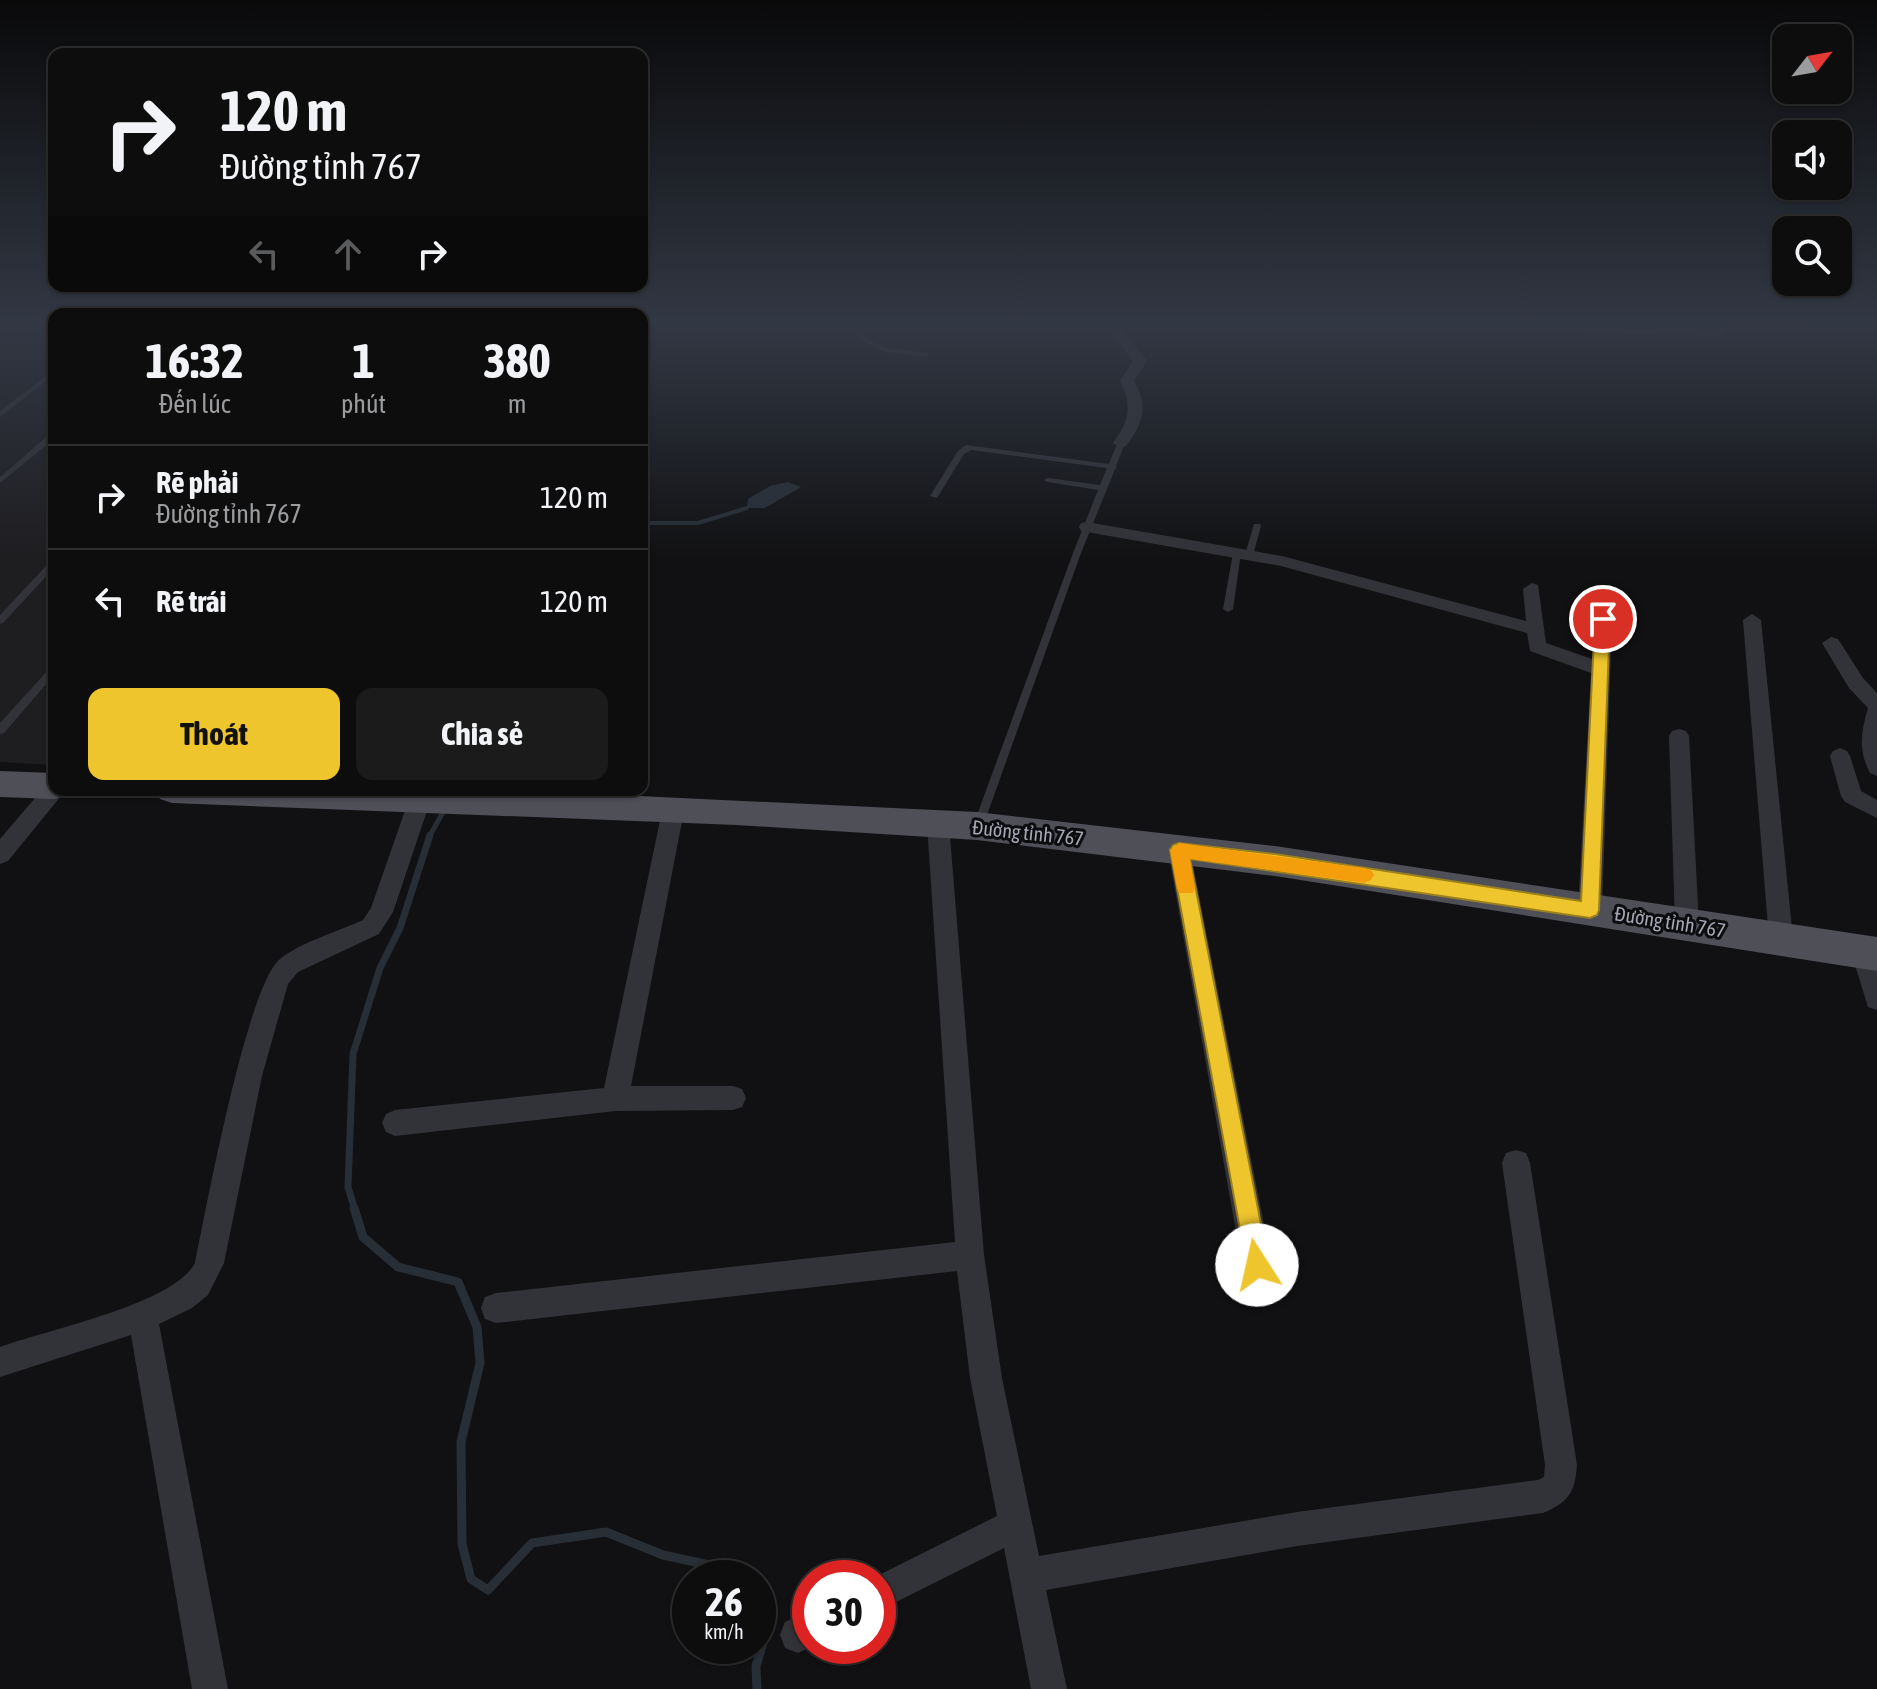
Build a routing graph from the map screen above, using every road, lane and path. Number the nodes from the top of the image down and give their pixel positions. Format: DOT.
graph roads {
  1 [pos="17,402"];
  2 [pos="1137,402"];
  3 [pos="0,415"];
  4 [pos="48,440"];
  5 [pos="1121,443"];
  6 [pos="1113,467"];
  7 [pos="1048,480"];
  8 [pos="0,481"];
  9 [pos="1104,488"];
  10 [pos="934,496"];
  11 [pos="1257,526"];
  12 [pos="1087,527"];
  13 [pos="1243,554"];
  14 [pos="48,569"];
  15 [pos="1532,589"];
  16 [pos="1228,609"];
  17 [pos="1603,619"];
  18 [pos="1752,620"];
  19 [pos="0,621"];
  20 [pos="1534,629"];
  21 [pos="1831,643"];
  22 [pos="1600,669"];
  23 [pos="48,676"];
  24 [pos="1877,708"];
  25 [pos="0,730"];
  26 [pos="1874,732"];
  27 [pos="1679,736"];
  28 [pos="1840,756"];
  29 [pos="1877,768"];
  30 [pos="0,784"];
  31 [pos="48,788"];
  32 [pos="48,795"];
  33 [pos="339,796"];
  34 [pos="440,800"];
  35 [pos="1877,810"];
  36 [pos="673,811"];
  37 [pos="938,824"];
  38 [pos="977,826"];
  39 [pos="1179,850"];
  40 [pos="0,855"];
  41 [pos="1590,910"];
  42 [pos="1687,924"];
  43 [pos="1781,939"];
  44 [pos="1870,953"];
  45 [pos="1877,999"];
  46 [pos="733,1098"];
  47 [pos="615,1099"];
  48 [pos="395,1123"];
  49 [pos="1516,1163"];
  50 [pos="970,1255"];
  51 [pos="1257,1265"];
  52 [pos="496,1308"];
  53 [pos="142,1314"];
  54 [pos="0,1362"];
  55 [pos="1014,1525"];
  56 [pos="1025,1576"];
  57 [pos="896,1585"];
  58 [pos="210,1689"];
  59 [pos="1049,1689"];
  1 -- 3 [label="lane"];
  2 -- 5 [label="street"];
  4 -- 8 [label="lane"];
  5 -- 6 [label="lane"];
  6 -- 9 [label="lane"];
  6 -- 10 [label="lane"];
  7 -- 9 [label="lane"];
  9 -- 12 [label="lane"];
  11 -- 13 [label="lane"];
  12 -- 13 [label="street"];
  12 -- 38 [label="lane"];
  13 -- 16 [label="lane"];
  13 -- 20 [label="street"];
  14 -- 19 [label="lane"];
  15 -- 20 [label="street"];
  17 -- 22 [label="street"];
  18 -- 43 [label="street"];
  20 -- 22 [label="street"];
  21 -- 24 [label="street"];
  22 -- 41 [label="street"];
  23 -- 25 [label="lane"];
  24 -- 26 [label="street"];
  26 -- 29 [label="street"];
  27 -- 42 [label="street"];
  28 -- 35 [label="street"];
  30 -- 31 [label="main road"];
  32 -- 40 [label="street"];
  33 -- 34 [label="main road, Đường tỉnh 767"];
  34 -- 36 [label="main road, Đường tỉnh 767"];
  34 -- 53 [label="street"];
  36 -- 37 [label="main road, Đường tỉnh 767"];
  36 -- 47 [label="street"];
  37 -- 38 [label="main road, Đường tỉnh 767"];
  37 -- 50 [label="street"];
  38 -- 39 [label="main road, Đường tỉnh 767"];
  39 -- 41 [label="main road, Đường tỉnh 767"];
  39 -- 51 [label="street"];
  41 -- 42 [label="main road, Đường tỉnh 767"];
  42 -- 43 [label="main road, Đường tỉnh 767"];
  43 -- 44 [label="main road, Đường tỉnh 767"];
  44 -- 45 [label="street"];
  46 -- 47 [label="street"];
  47 -- 48 [label="street"];
  49 -- 56 [label="street"];
  50 -- 52 [label="street"];
  50 -- 55 [label="street"];
  53 -- 54 [label="street"];
  53 -- 58 [label="street"];
  55 -- 56 [label="street"];
  55 -- 57 [label="street"];
  56 -- 59 [label="street"];
}
